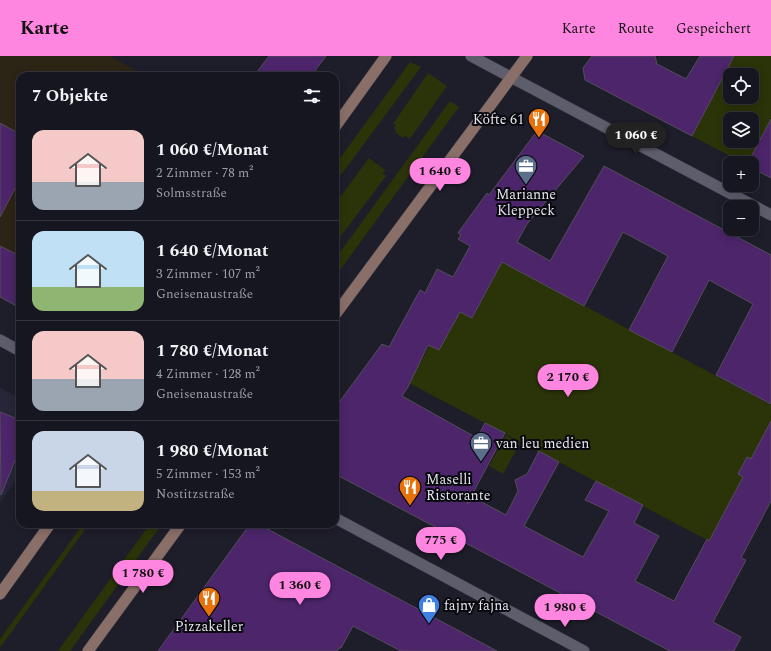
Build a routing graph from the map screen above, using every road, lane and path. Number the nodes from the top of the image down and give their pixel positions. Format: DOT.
graph roads {
  1 [pos="386,56"];
  2 [pos="470,56"];
  3 [pos="527,56"];
  4 [pos="511,78"];
  5 [pos="339,121"];
  6 [pos="771,215"];
  7 [pos="339,310"];
  8 [pos="0,340"];
  9 [pos="16,349"];
  10 [pos="339,520"];
  11 [pos="47,528"];
  12 [pos="178,528"];
  13 [pos="0,594"];
  14 [pos="88,651"];
  15 [pos="584,651"];
  1 -- 5 [label="main road"];
  2 -- 4 [label="street"];
  3 -- 4 [label="main road"];
  4 -- 6 [label="street"];
  4 -- 7 [label="main road"];
  8 -- 9 [label="street"];
  10 -- 15 [label="street"];
  11 -- 13 [label="main road"];
  12 -- 14 [label="main road"];
}
